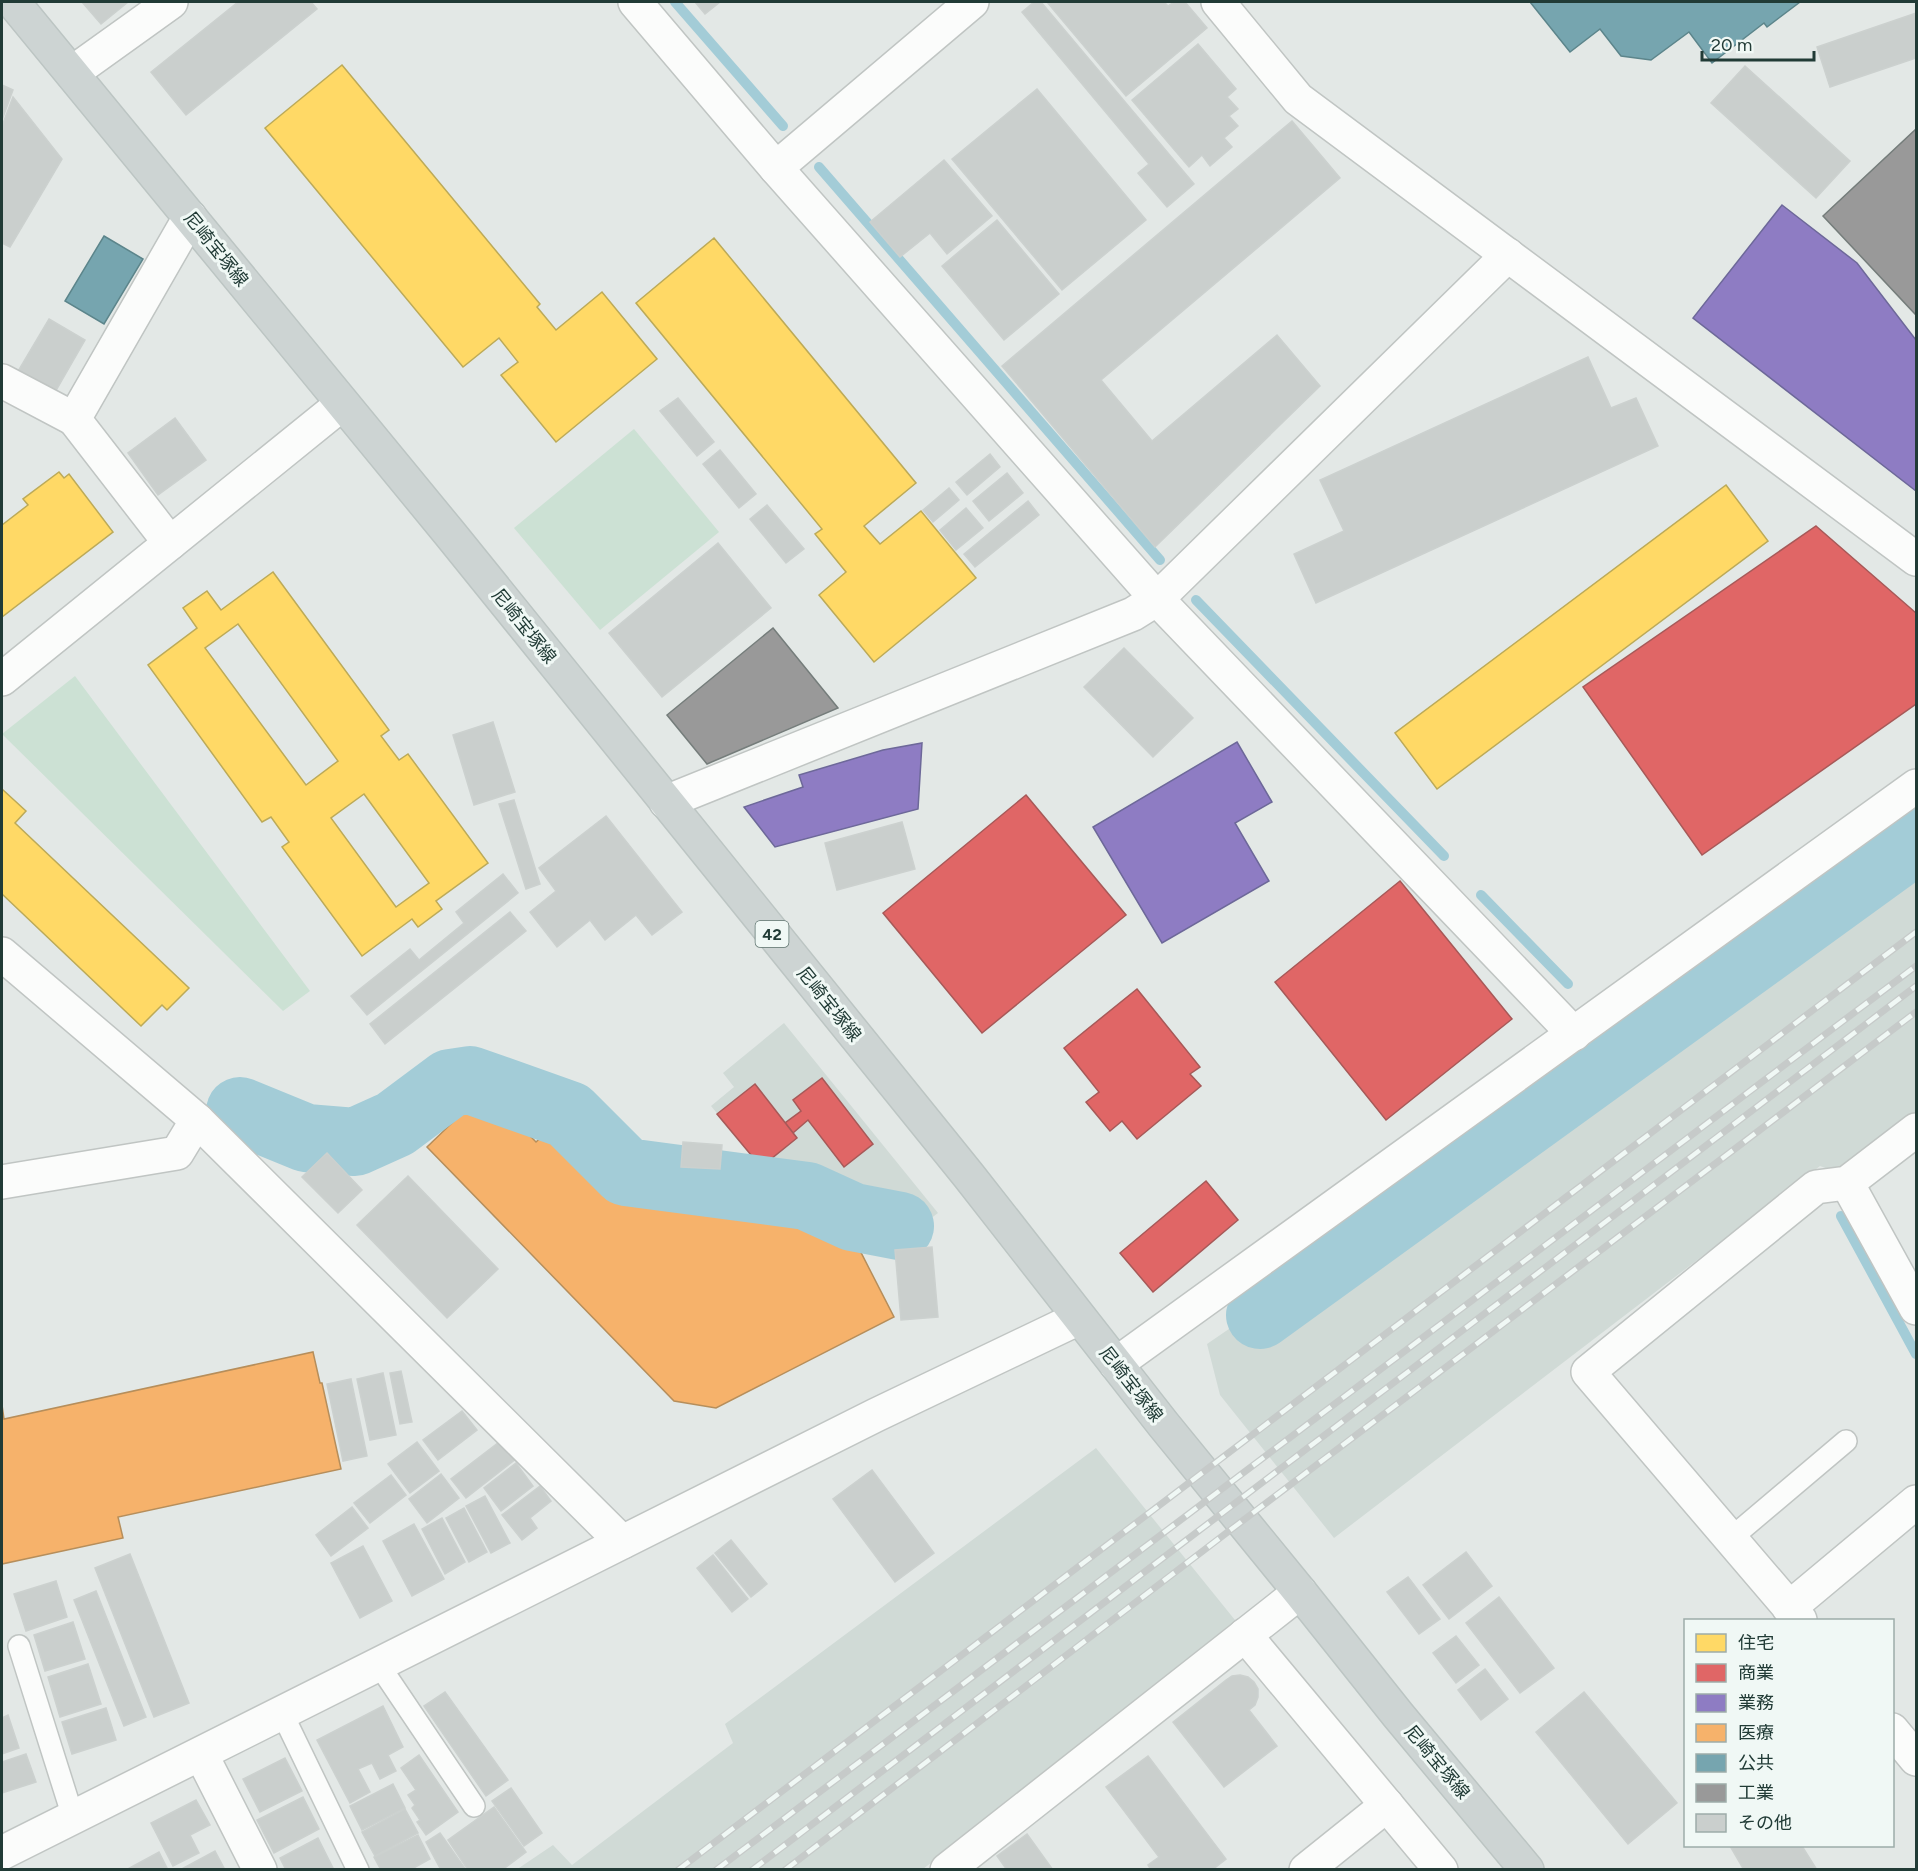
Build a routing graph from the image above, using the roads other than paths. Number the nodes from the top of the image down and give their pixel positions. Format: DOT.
graph roads {
  1 [pos="13,2"];
  2 [pos="171,2"];
  3 [pos="635,2"];
  4 [pos="972,2"];
  5 [pos="1218,2"];
  6 [pos="72,73"];
  7 [pos="776,168"];
  8 [pos="190,217"];
  9 [pos="1508,255"];
  10 [pos="2,381"];
  11 [pos="342,404"];
  12 [pos="74,419"];
  13 [pos="170,543"];
  14 [pos="1917,559"];
  15 [pos="1157,599"];
  16 [pos="2,679"];
  17 [pos="1917,786"];
  18 [pos="666,802"];
  19 [pos="2,954"];
  20 [pos="1574,1034"];
  21 [pos="197,1120"];
  22 [pos="1917,1130"];
  23 [pos="2,1182"];
  24 [pos="1847,1183"];
  25 [pos="1917,1308"];
  26 [pos="1079,1318"];
  27 [pos="1116,1364"];
  28 [pos="1846,1441"];
  29 [pos="1917,1502"];
  30 [pos="1730,1539"];
  31 [pos="622,1542"];
  32 [pos="1300,1592"];
  33 [pos="1788,1616"];
  34 [pos="1245,1635"];
  35 [pos="20,1646"];
  36 [pos="380,1665"];
  37 [pos="282,1713"];
  38 [pos="1894,1731"];
  39 [pos="201,1754"];
  40 [pos="1917,1759"];
  41 [pos="1387,1805"];
  42 [pos="474,1806"];
  43 [pos="74,1817"];
  44 [pos="2,1853"];
  45 [pos="260,1869"];
  46 [pos="358,1869"];
  47 [pos="946,1869"];
  48 [pos="1306,1869"];
  49 [pos="1441,1869"];
  50 [pos="1527,1869"];
  1 -- 6 [label="main road, 尼崎宝塚線 / 42"];
  2 -- 6 [label="street"];
  3 -- 7 [label="street"];
  4 -- 7 [label="street"];
  5 -- 9 [label="street"];
  6 -- 8 [label="main road, 尼崎宝塚線 / 42"];
  7 -- 15 [label="street"];
  8 -- 11 [label="main road, 尼崎宝塚線 / 42"];
  8 -- 12 [label="street"];
  9 -- 14 [label="street"];
  9 -- 15 [label="street"];
  10 -- 12 [label="street"];
  11 -- 13 [label="street"];
  11 -- 18 [label="main road, 尼崎宝塚線 / 42"];
  12 -- 13 [label="street"];
  13 -- 16 [label="street"];
  15 -- 18 [label="street"];
  15 -- 20 [label="street"];
  17 -- 20 [label="street"];
  18 -- 26 [label="main road, 尼崎宝塚線 / 42"];
  19 -- 21 [label="street"];
  20 -- 27 [label="street"];
  21 -- 23 [label="street"];
  21 -- 31 [label="street"];
  22 -- 24 [label="street"];
  24 -- 25 [label="street"];
  24 -- 30 [label="street"];
  26 -- 27 [label="main road, 尼崎宝塚線 / 42"];
  26 -- 31 [label="street"];
  27 -- 32 [label="main road, 尼崎宝塚線 / 42"];
  28 -- 30 [label="lane"];
  29 -- 33 [label="street"];
  30 -- 33 [label="street"];
  31 -- 36 [label="street"];
  32 -- 34 [label="street"];
  32 -- 50 [label="main road, 尼崎宝塚線 / 42"];
  34 -- 41 [label="street"];
  34 -- 47 [label="street"];
  35 -- 43 [label="lane"];
  36 -- 37 [label="street"];
  36 -- 42 [label="lane"];
  37 -- 39 [label="street"];
  37 -- 46 [label="lane"];
  38 -- 40 [label="street"];
  39 -- 43 [label="street"];
  39 -- 45 [label="street"];
  41 -- 48 [label="street"];
  41 -- 49 [label="street"];
  43 -- 44 [label="street"];
}
